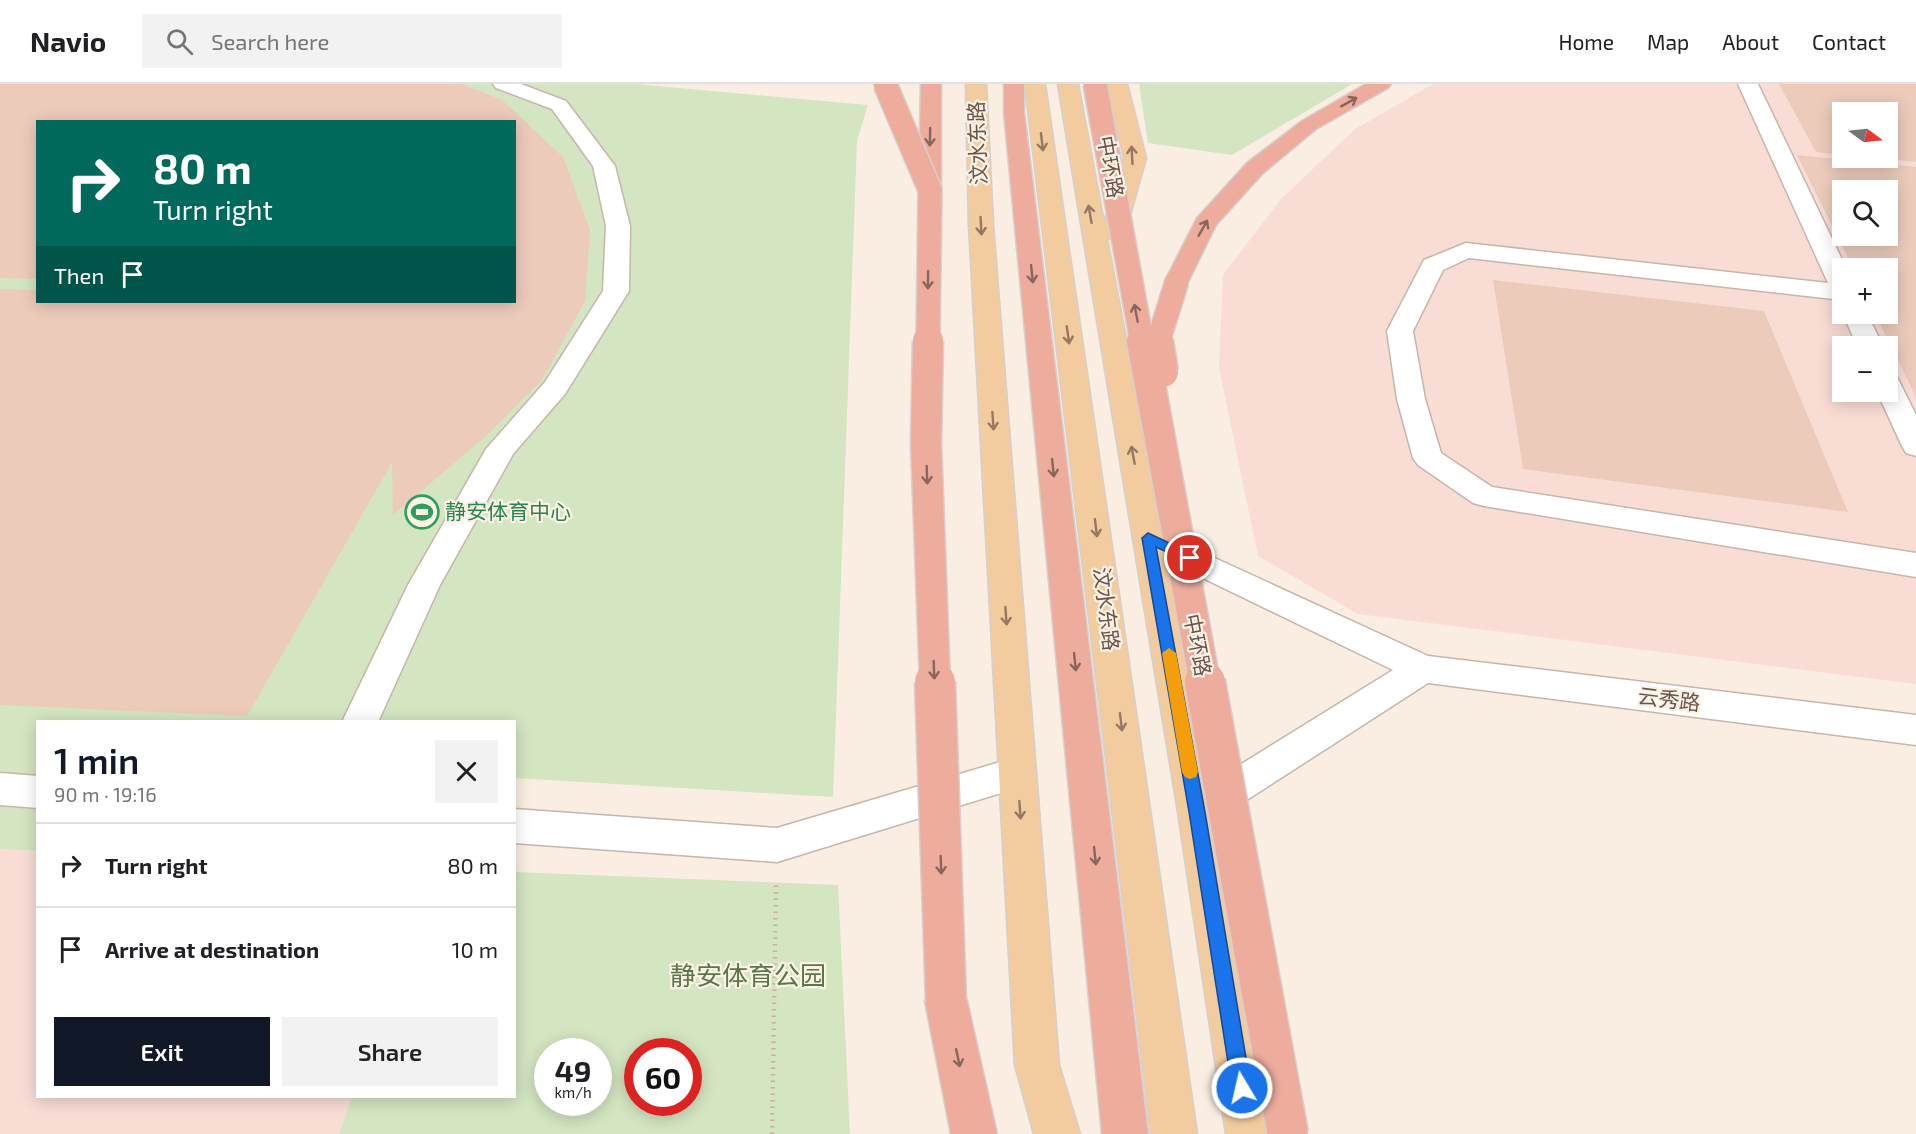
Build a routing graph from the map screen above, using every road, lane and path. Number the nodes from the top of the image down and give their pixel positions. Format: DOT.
graph roads {
  1 [pos="502,84"];
  2 [pos="885,84"];
  3 [pos="931,84"];
  4 [pos="976,84"];
  5 [pos="1014,84"];
  6 [pos="1035,84"];
  7 [pos="1068,84"];
  8 [pos="1095,84"];
  9 [pos="1117,84"];
  10 [pos="1381,84"];
  11 [pos="1748,84"];
  12 [pos="930,190"];
  13 [pos="1832,265"];
  14 [pos="1101,272"];
  15 [pos="1832,291"];
  16 [pos="1896,402"];
  17 [pos="1916,446"];
  18 [pos="1148,538"];
  19 [pos="1916,565"];
  20 [pos="1423,669"];
  21 [pos="361,720"];
  22 [pos="1916,730"];
  23 [pos="1017,773"];
  24 [pos="0,789"];
  25 [pos="36,792"];
  26 [pos="1197,812"];
  27 [pos="516,826"];
  28 [pos="777,845"];
  29 [pos="772,1134"];
  30 [pos="974,1134"];
  31 [pos="1057,1134"];
  32 [pos="1125,1134"];
  33 [pos="1174,1134"];
  34 [pos="1249,1134"];
  35 [pos="1288,1134"];
  36 [pos="1309,1134"];
  1 -- 21 [label="street"];
  2 -- 12 [label="highway, bridge"];
  3 -- 12 [label="highway, one-way"];
  4 -- 23 [label="main road, 汶水东路, one-way"];
  5 -- 32 [label="highway, one-way"];
  6 -- 33 [label="main road, 汶水东路, one-way"];
  14 -- 7 [label="main road, one-way"];
  35 -- 8 [label="highway, 中环路, one-way, bridge"];
  14 -- 9 [label="main road, one-way"];
  36 -- 10 [label="highway, one-way, bridge"];
  11 -- 13 [label="street"];
  12 -- 30 [label="highway, one-way, bridge"];
  18 -- 14 [label="main road, one-way"];
  15 -- 19 [label="street"];
  16 -- 17 [label="street"];
  18 -- 20 [label="street, 云秀路"];
  18 -- 26 [label="main road"];
  20 -- 22 [label="street, 云秀路"];
  20 -- 26 [label="street"];
  23 -- 28 [label="street"];
  23 -- 31 [label="main road, 汶水东路, one-way"];
  24 -- 25 [label="street"];
  26 -- 34 [label="main road"];
  27 -- 28 [label="street"];
  28 -- 29 [label="path"];
}
